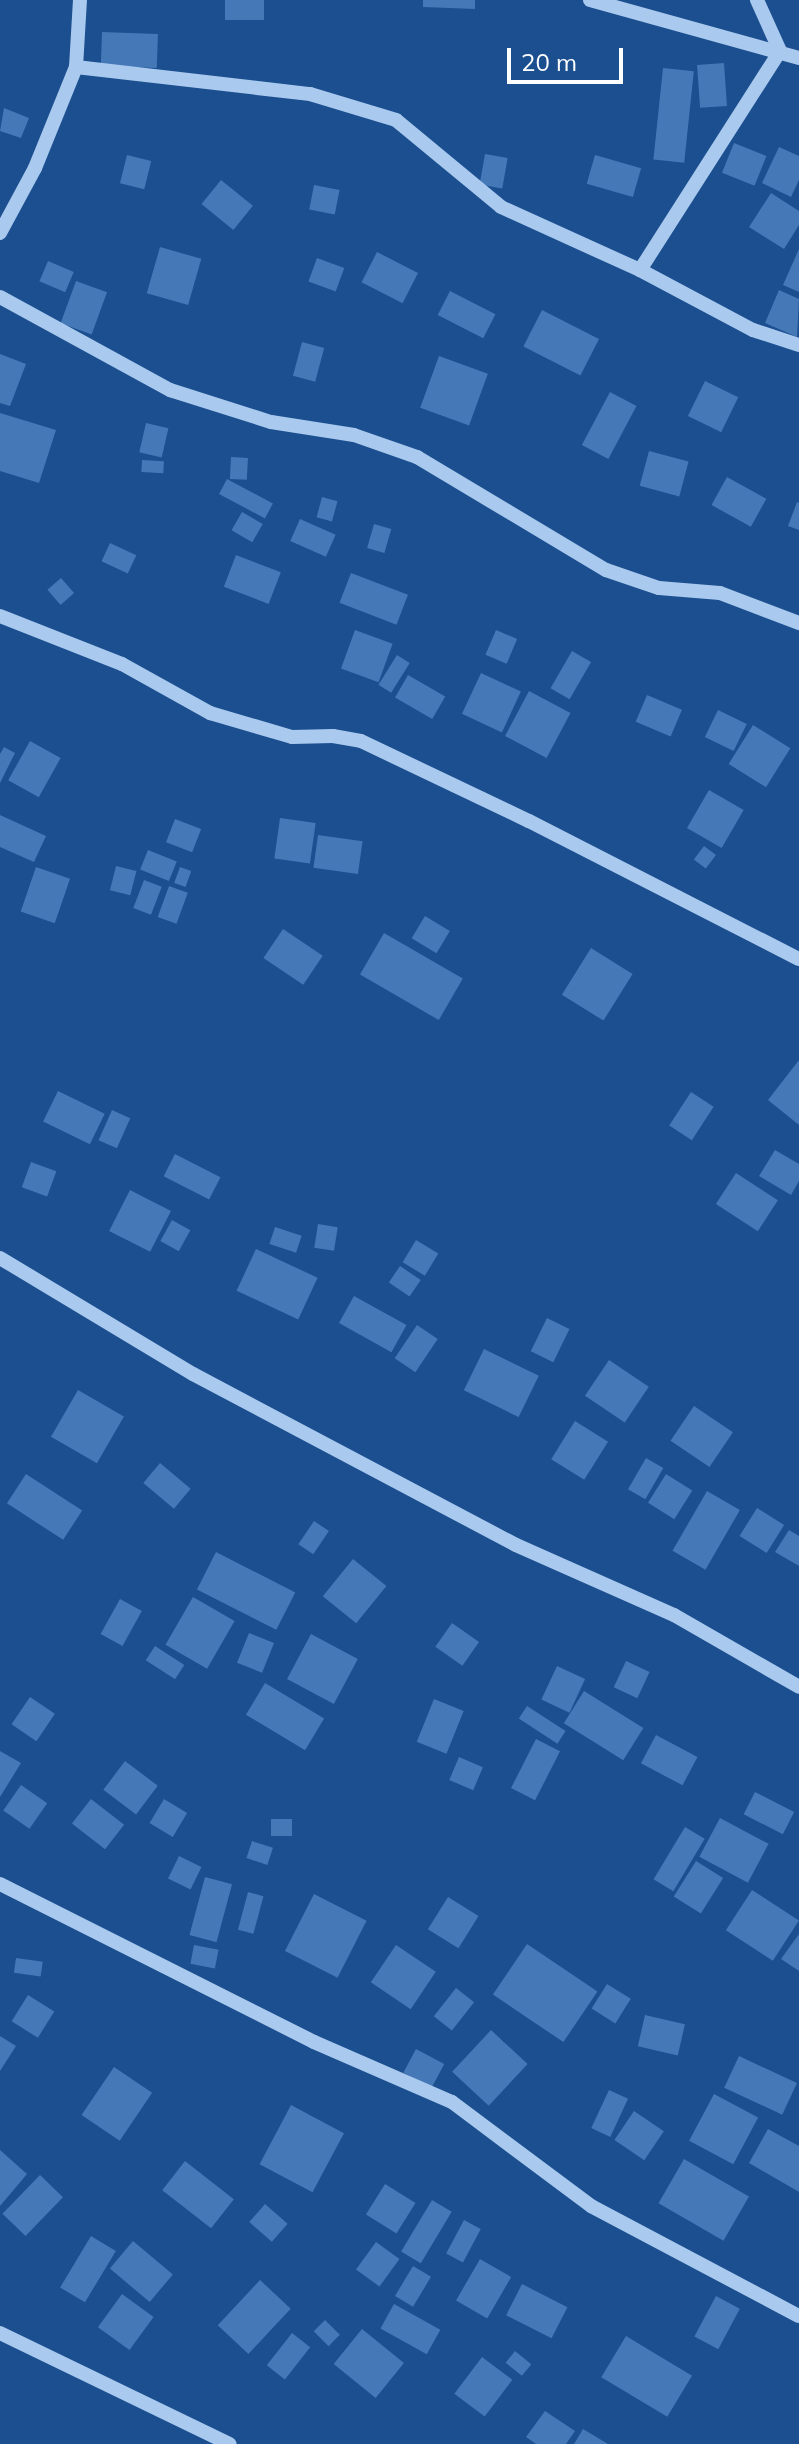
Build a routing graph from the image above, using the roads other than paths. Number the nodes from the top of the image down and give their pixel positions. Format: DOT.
graph roads {
  1 [pos="80,0"];
  2 [pos="590,0"];
  3 [pos="757,0"];
  4 [pos="780,51"];
  5 [pos="799,58"];
  6 [pos="76,67"];
  7 [pos="0,233"];
  8 [pos="640,270"];
  9 [pos="0,297"];
  10 [pos="799,345"];
  11 [pos="0,616"];
  12 [pos="799,623"];
  13 [pos="799,959"];
  14 [pos="0,1258"];
  15 [pos="799,1687"];
  16 [pos="0,1884"];
  17 [pos="799,2316"];
  18 [pos="0,2333"];
  19 [pos="230,2444"];
  1 -- 6 [label="street"];
  2 -- 4 [label="street"];
  3 -- 4 [label="street"];
  4 -- 5 [label="street"];
  4 -- 8 [label="street"];
  6 -- 7 [label="street"];
  6 -- 8 [label="street"];
  8 -- 10 [label="street"];
  9 -- 12 [label="street"];
  11 -- 13 [label="street"];
  14 -- 15 [label="street"];
  16 -- 17 [label="street"];
  18 -- 19 [label="street"];
}
